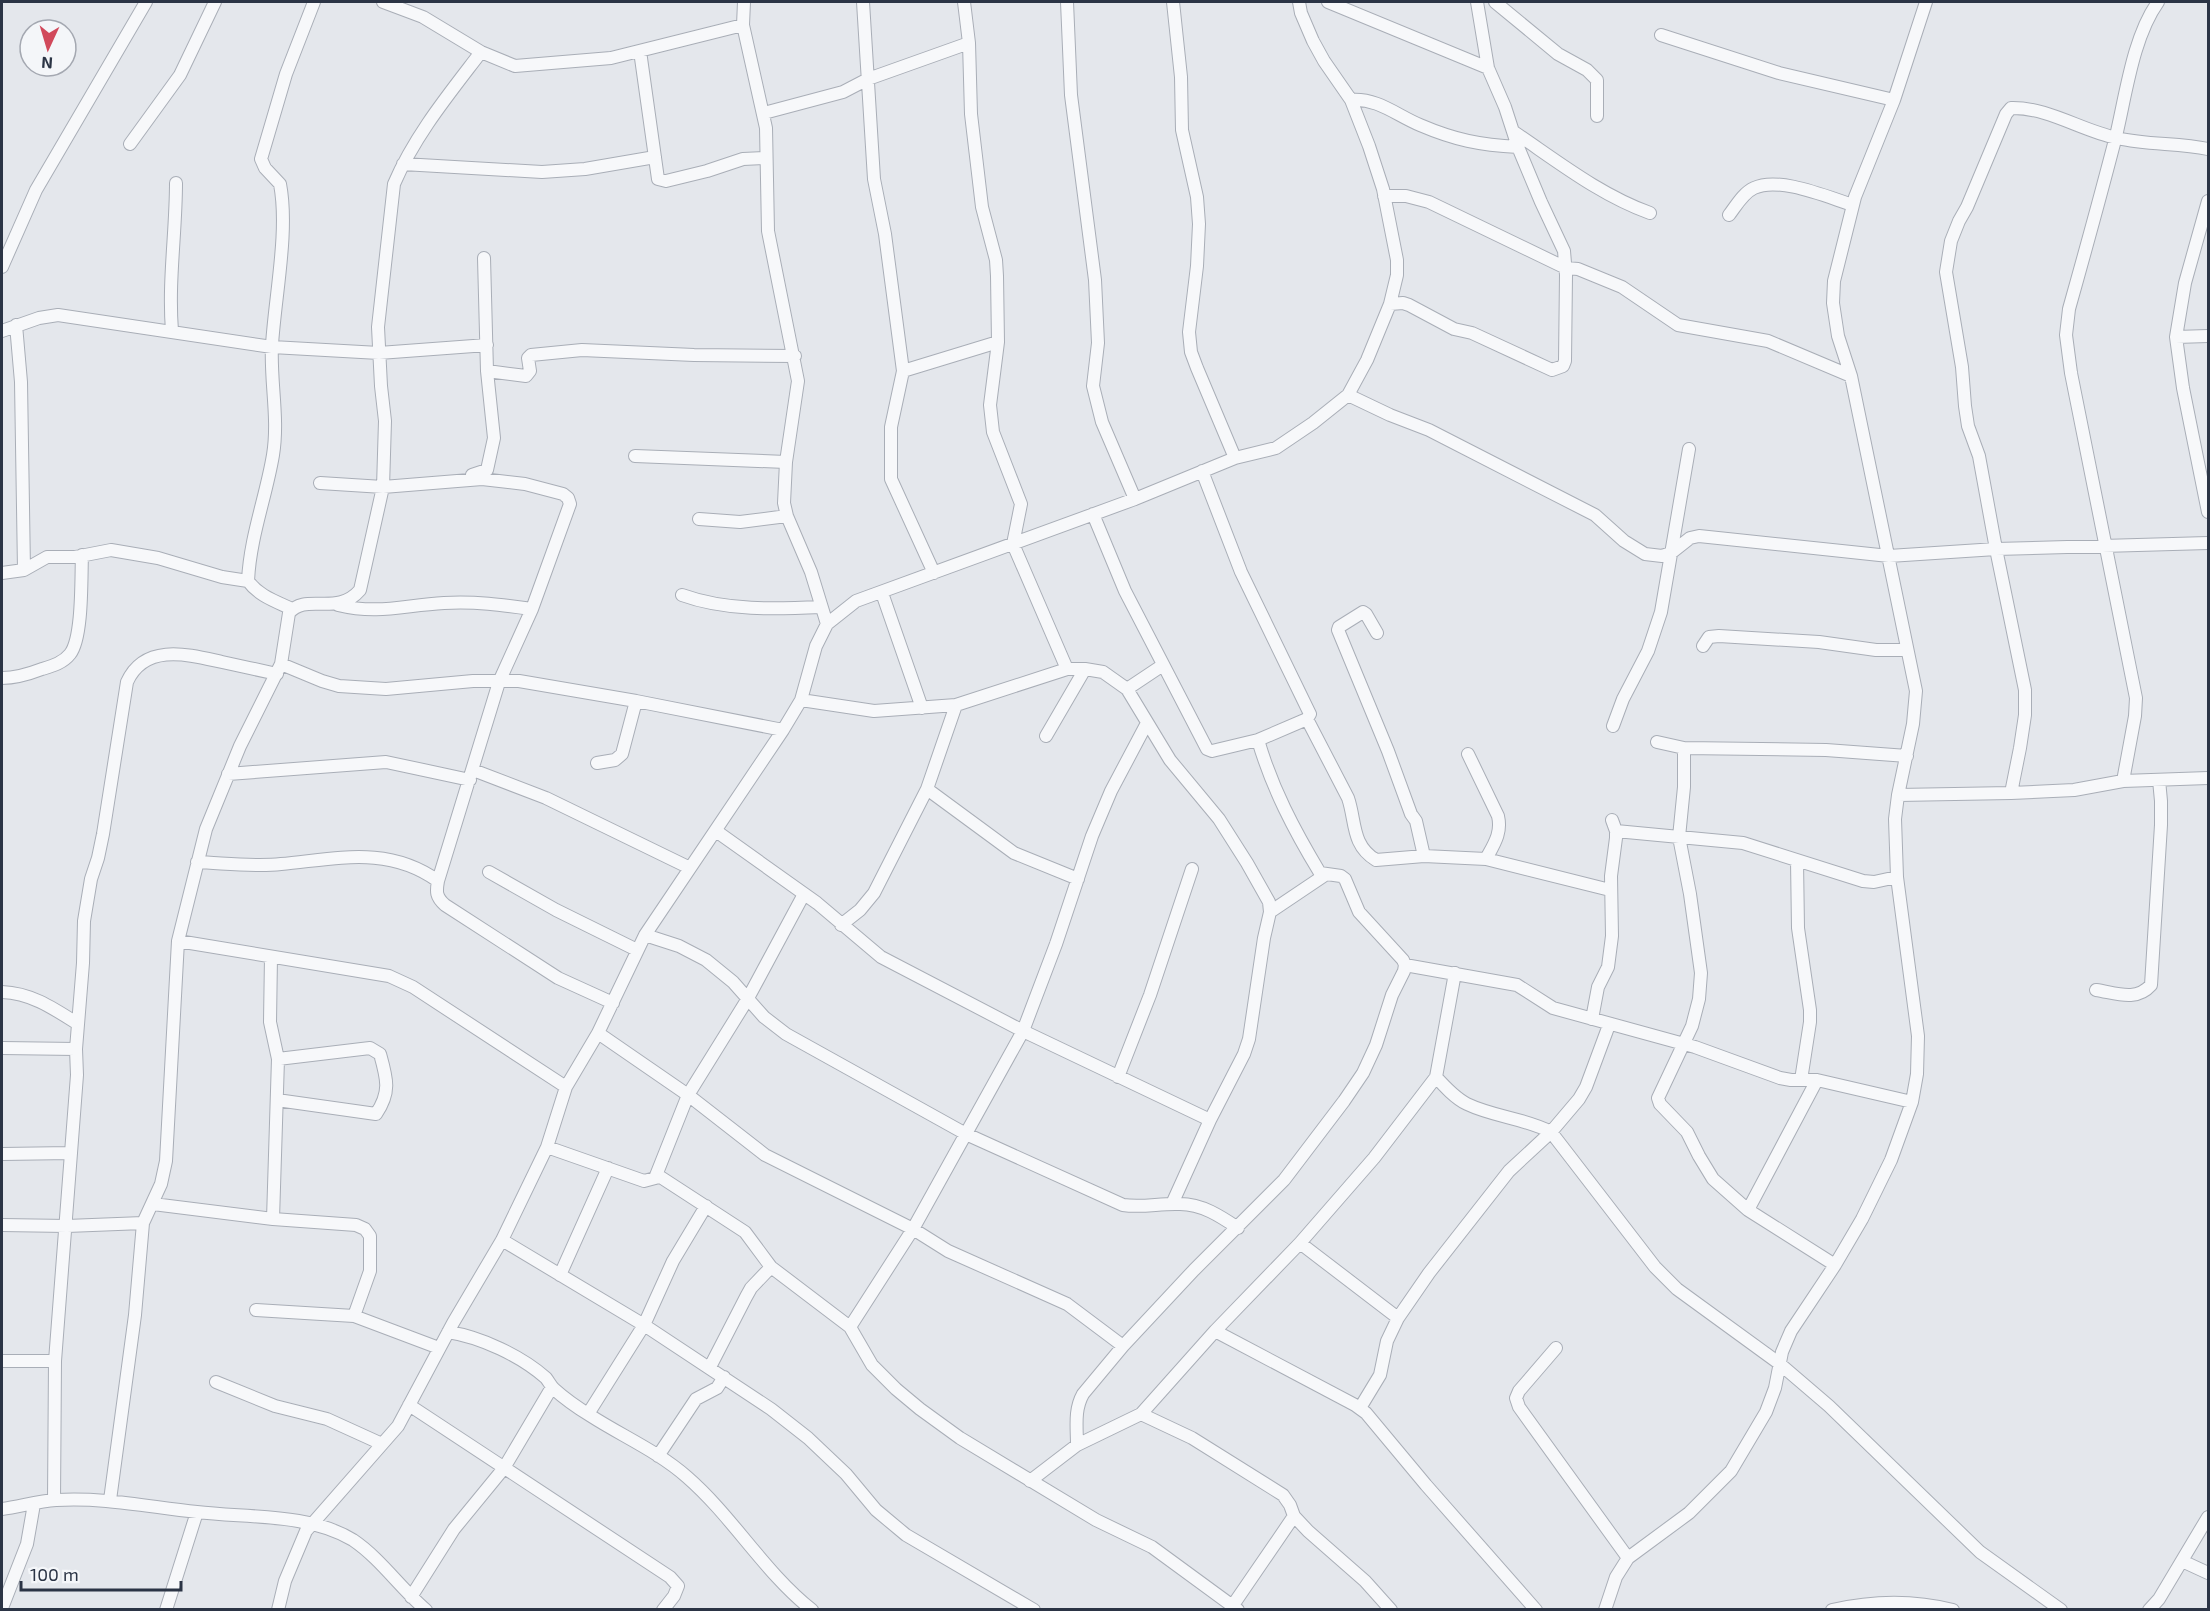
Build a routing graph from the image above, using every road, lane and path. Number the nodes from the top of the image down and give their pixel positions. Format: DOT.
graph roads {
  1 [pos="146,2"];
  2 [pos="215,2"];
  3 [pos="314,2"];
  4 [pos="383,2"];
  5 [pos="744,2"];
  6 [pos="863,2"];
  7 [pos="964,2"];
  8 [pos="1067,2"];
  9 [pos="1173,2"];
  10 [pos="1310,2"];
  11 [pos="1328,2"];
  12 [pos="1477,2"];
  13 [pos="1495,2"];
  14 [pos="1926,2"];
  15 [pos="2158,2"];
  16 [pos="1300,7"];
  17 [pos="743,25"];
  18 [pos="1661,35"];
  19 [pos="969,43"];
  20 [pos="640,51"];
  21 [pos="481,52"];
  22 [pos="1488,69"];
  23 [pos="868,79"];
  24 [pos="1351,100"];
  25 [pos="1894,100"];
  26 [pos="764,113"];
  27 [pos="1597,116"];
  28 [pos="1514,132"];
  29 [pos="2115,138"];
  30 [pos="130,144"];
  31 [pos="1518,147"];
  32 [pos="2208,149"];
  33 [pos="655,157"];
  34 [pos="766,158"];
  35 [pos="403,164"];
  36 [pos="176,183"];
  37 [pos="1384,196"];
  38 [pos="2208,201"];
  39 [pos="1853,205"];
  40 [pos="1650,213"];
  41 [pos="1729,215"];
  42 [pos="484,258"];
  43 [pos="2,267"];
  44 [pos="1566,268"];
  45 [pos="1390,304"];
  46 [pos="16,325"];
  47 [pos="2,331"];
  48 [pos="172,331"];
  49 [pos="2208,336"];
  50 [pos="2176,337"];
  51 [pos="998,342"];
  52 [pos="487,345"];
  53 [pos="272,347"];
  54 [pos="379,353"];
  55 [pos="795,356"];
  56 [pos="487,371"];
  57 [pos="903,371"];
  58 [pos="1851,376"];
  59 [pos="1348,395"];
  60 [pos="1689,449"];
  61 [pos="635,456"];
  62 [pos="1235,458"];
  63 [pos="786,462"];
  64 [pos="1202,471"];
  65 [pos="466,480"];
  66 [pos="320,483"];
  67 [pos="383,487"];
  68 [pos="1135,499"];
  69 [pos="2208,512"];
  70 [pos="1093,514"];
  71 [pos="787,516"];
  72 [pos="699,519"];
  73 [pos="2208,543"];
  74 [pos="1012,544"];
  75 [pos="2105,545"];
  76 [pos="1996,549"];
  77 [pos="1671,554"];
  78 [pos="82,555"];
  79 [pos="1889,556"];
  80 [pos="24,570"];
  81 [pos="2,573"];
  82 [pos="933,573"];
  83 [pos="248,580"];
  84 [pos="882,593"];
  85 [pos="682,595"];
  86 [pos="338,605"];
  87 [pos="821,606"];
  88 [pos="292,609"];
  89 [pos="532,609"];
  90 [pos="827,624"];
  91 [pos="1377,633"];
  92 [pos="1703,646"];
  93 [pos="1906,650"];
  94 [pos="1164,665"];
  95 [pos="279,669"];
  96 [pos="1067,669"];
  97 [pos="1085,669"];
  98 [pos="2,678"];
  99 [pos="499,682"];
  100 [pos="1127,689"];
  101 [pos="801,700"];
  102 [pos="636,701"];
  103 [pos="956,705"];
  104 [pos="922,708"];
  105 [pos="1308,719"];
  106 [pos="1147,723"];
  107 [pos="1613,726"];
  108 [pos="783,730"];
  109 [pos="1046,736"];
  110 [pos="1258,740"];
  111 [pos="1657,742"];
  112 [pos="1684,748"];
  113 [pos="1468,754"];
  114 [pos="1907,756"];
  115 [pos="597,763"];
  116 [pos="228,774"];
  117 [pos="472,775"];
  118 [pos="2208,778"];
  119 [pos="2159,780"];
  120 [pos="2123,781"];
  121 [pos="927,789"];
  122 [pos="2011,793"];
  123 [pos="1898,795"];
  124 [pos="716,831"];
  125 [pos="1679,837"];
  126 [pos="1424,856"];
  127 [pos="1486,859"];
  128 [pos="1797,861"];
  129 [pos="197,862"];
  130 [pos="690,868"];
  131 [pos="1192,869"];
  132 [pos="489,872"];
  133 [pos="1325,875"];
  134 [pos="1897,877"];
  135 [pos="1078,879"];
  136 [pos="438,880"];
  137 [pos="1610,890"];
  138 [pos="804,894"];
  139 [pos="1270,912"];
  140 [pos="841,925"];
  141 [pos="645,935"];
  142 [pos="178,941"];
  143 [pos="637,950"];
  144 [pos="271,957"];
  145 [pos="1405,965"];
  146 [pos="1455,974"];
  147 [pos="2096,990"];
  148 [pos="2,992"];
  149 [pos="747,1000"];
  150 [pos="613,1003"];
  151 [pos="1592,1019"];
  152 [pos="78,1024"];
  153 [pos="1609,1025"];
  154 [pos="1023,1031"];
  155 [pos="598,1033"];
  156 [pos="1683,1044"];
  157 [pos="2,1048"];
  158 [pos="76,1049"];
  159 [pos="278,1059"];
  160 [pos="1118,1077"];
  161 [pos="1436,1077"];
  162 [pos="1801,1080"];
  163 [pos="1817,1080"];
  164 [pos="566,1087"];
  165 [pos="688,1095"];
  166 [pos="277,1100"];
  167 [pos="1912,1102"];
  168 [pos="1210,1120"];
  169 [pos="1551,1132"];
  170 [pos="966,1134"];
  171 [pos="547,1147"];
  172 [pos="71,1153"];
  173 [pos="2,1154"];
  174 [pos="608,1168"];
  175 [pos="655,1178"];
  176 [pos="153,1204"];
  177 [pos="1172,1204"];
  178 [pos="706,1206"];
  179 [pos="1748,1210"];
  180 [pos="273,1219"];
  181 [pos="143,1223"];
  182 [pos="2,1225"];
  183 [pos="67,1226"];
  184 [pos="1238,1228"];
  185 [pos="913,1229"];
  186 [pos="502,1240"];
  187 [pos="1300,1243"];
  188 [pos="1836,1265"];
  189 [pos="771,1267"];
  190 [pos="560,1275"];
  191 [pos="256,1310"];
  192 [pos="354,1316"];
  193 [pos="1398,1318"];
  194 [pos="645,1325"];
  195 [pos="850,1327"];
  196 [pos="1215,1331"];
  197 [pos="448,1332"];
  198 [pos="1123,1346"];
  199 [pos="439,1348"];
  200 [pos="1556,1348"];
  201 [pos="2,1361"];
  202 [pos="55,1361"];
  203 [pos="1780,1364"];
  204 [pos="710,1367"];
  205 [pos="724,1377"];
  206 [pos="216,1382"];
  207 [pos="552,1387"];
  208 [pos="409,1405"];
  209 [pos="1360,1408"];
  210 [pos="588,1414"];
  211 [pos="1141,1414"];
  212 [pos="382,1444"];
  213 [pos="1077,1445"];
  214 [pos="658,1455"];
  215 [pos="504,1468"];
  216 [pos="1030,1481"];
  217 [pos="54,1500"];
  218 [pos="110,1500"];
  219 [pos="34,1504"];
  220 [pos="2,1509"];
  221 [pos="197,1512"];
  222 [pos="1294,1516"];
  223 [pos="2208,1518"];
  224 [pos="313,1523"];
  225 [pos="1628,1558"];
  226 [pos="2182,1561"];
  227 [pos="2208,1573"];
  228 [pos="411,1597"];
  229 [pos="2,1608"];
  230 [pos="807,1608"];
  231 [pos="1235,1608"];
  232 [pos="166,1610"];
  233 [pos="278,1610"];
  234 [pos="426,1610"];
  235 [pos="663,1610"];
  236 [pos="1034,1610"];
  237 [pos="1390,1610"];
  238 [pos="1536,1610"];
  239 [pos="1605,1610"];
  240 [pos="1832,1610"];
  241 [pos="1953,1610"];
  242 [pos="2061,1610"];
  243 [pos="2149,1610"];
  1 -- 43 [label="street"];
  2 -- 30 [label="street"];
  3 -- 53 [label="street"];
  4 -- 21 [label="street"];
  5 -- 17 [label="street"];
  6 -- 23 [label="street"];
  7 -- 19 [label="street"];
  8 -- 68 [label="street"];
  9 -- 62 [label="street"];
  10 -- 16 [label="street"];
  11 -- 22 [label="street"];
  12 -- 22 [label="street"];
  13 -- 27 [label="street"];
  14 -- 25 [label="street"];
  15 -- 29 [label="street"];
  16 -- 24 [label="street"];
  17 -- 20 [label="street"];
  17 -- 26 [label="street"];
  18 -- 25 [label="street"];
  19 -- 23 [label="street"];
  19 -- 51 [label="street"];
  20 -- 21 [label="street"];
  20 -- 33 [label="street"];
  21 -- 35 [label="street"];
  22 -- 28 [label="street"];
  23 -- 26 [label="street"];
  23 -- 57 [label="street"];
  24 -- 31 [label="street"];
  24 -- 37 [label="street"];
  25 -- 39 [label="street"];
  26 -- 34 [label="street"];
  28 -- 31 [label="street"];
  28 -- 40 [label="street"];
  29 -- 32 [label="street"];
  29 -- 75 [label="street"];
  29 -- 76 [label="street"];
  31 -- 44 [label="street"];
  33 -- 34 [label="street"];
  33 -- 35 [label="street"];
  34 -- 55 [label="street"];
  35 -- 54 [label="street"];
  36 -- 48 [label="street"];
  37 -- 44 [label="street"];
  37 -- 45 [label="street"];
  38 -- 50 [label="street"];
  39 -- 41 [label="street"];
  39 -- 58 [label="street"];
  42 -- 52 [label="street"];
  44 -- 45 [label="street"];
  44 -- 58 [label="street"];
  45 -- 59 [label="street"];
  46 -- 47 [label="street"];
  46 -- 48 [label="street"];
  46 -- 80 [label="street"];
  48 -- 53 [label="street"];
  49 -- 50 [label="street"];
  50 -- 69 [label="street"];
  51 -- 57 [label="street"];
  51 -- 74 [label="street"];
  52 -- 54 [label="street"];
  52 -- 56 [label="street"];
  53 -- 54 [label="street"];
  53 -- 83 [label="street"];
  54 -- 67 [label="street"];
  55 -- 56 [label="street"];
  55 -- 63 [label="street"];
  56 -- 65 [label="street"];
  57 -- 82 [label="street"];
  58 -- 79 [label="street"];
  59 -- 62 [label="street"];
  59 -- 77 [label="street"];
  60 -- 77 [label="street"];
  61 -- 63 [label="street"];
  62 -- 64 [label="street"];
  63 -- 71 [label="street"];
  64 -- 68 [label="street"];
  64 -- 105 [label="street"];
  65 -- 67 [label="street"];
  65 -- 89 [label="street"];
  66 -- 67 [label="street"];
  67 -- 86 [label="street"];
  68 -- 70 [label="street"];
  70 -- 74 [label="street"];
  70 -- 94 [label="street"];
  71 -- 72 [label="street"];
  71 -- 87 [label="street"];
  73 -- 75 [label="street"];
  74 -- 82 [label="street"];
  74 -- 96 [label="street"];
  75 -- 76 [label="street"];
  75 -- 120 [label="street"];
  76 -- 79 [label="street"];
  76 -- 122 [label="street"];
  77 -- 79 [label="street"];
  77 -- 107 [label="street"];
  78 -- 80 [label="street"];
  78 -- 83 [label="street"];
  78 -- 98 [label="street"];
  79 -- 93 [label="street"];
  80 -- 81 [label="street"];
  82 -- 84 [label="street"];
  83 -- 88 [label="street"];
  84 -- 90 [label="street"];
  84 -- 104 [label="street"];
  85 -- 87 [label="street"];
  86 -- 88 [label="street"];
  86 -- 89 [label="street"];
  87 -- 90 [label="street"];
  88 -- 95 [label="street"];
  89 -- 99 [label="street"];
  90 -- 101 [label="street"];
  91 -- 126 [label="street"];
  92 -- 93 [label="street"];
  93 -- 114 [label="street"];
  94 -- 100 [label="street"];
  94 -- 110 [label="street"];
  95 -- 99 [label="street"];
  95 -- 116 [label="street"];
  95 -- 152 [label="street"];
  96 -- 97 [label="street"];
  96 -- 103 [label="street"];
  97 -- 100 [label="street"];
  97 -- 109 [label="street"];
  99 -- 102 [label="street"];
  99 -- 117 [label="street"];
  100 -- 106 [label="street"];
  101 -- 104 [label="street"];
  101 -- 108 [label="street"];
  102 -- 108 [label="street"];
  102 -- 115 [label="street"];
  103 -- 104 [label="street"];
  103 -- 121 [label="street"];
  105 -- 110 [label="street"];
  105 -- 126 [label="street"];
  106 -- 135 [label="street"];
  106 -- 139 [label="street"];
  108 -- 124 [label="street"];
  110 -- 133 [label="street"];
  111 -- 112 [label="street"];
  112 -- 114 [label="street"];
  112 -- 125 [label="street"];
  113 -- 127 [label="street"];
  114 -- 123 [label="street"];
  116 -- 117 [label="street"];
  116 -- 129 [label="street"];
  117 -- 130 [label="street"];
  117 -- 136 [label="street"];
  118 -- 119 [label="street"];
  119 -- 120 [label="street"];
  119 -- 147 [label="street"];
  120 -- 122 [label="street"];
  121 -- 135 [label="street"];
  121 -- 140 [label="street"];
  122 -- 123 [label="street"];
  123 -- 134 [label="street"];
  124 -- 130 [label="street"];
  124 -- 138 [label="street"];
  125 -- 128 [label="street"];
  125 -- 137 [label="street"];
  125 -- 156 [label="street"];
  126 -- 127 [label="street"];
  127 -- 137 [label="street"];
  128 -- 134 [label="street"];
  128 -- 162 [label="street"];
  129 -- 136 [label="street"];
  129 -- 142 [label="street"];
  130 -- 141 [label="street"];
  131 -- 160 [label="street"];
  132 -- 143 [label="street"];
  133 -- 139 [label="street"];
  133 -- 145 [label="street"];
  134 -- 167 [label="street"];
  135 -- 154 [label="street"];
  136 -- 150 [label="street"];
  137 -- 151 [label="street"];
  138 -- 140 [label="street"];
  138 -- 149 [label="street"];
  139 -- 168 [label="street"];
  140 -- 154 [label="street"];
  141 -- 143 [label="street"];
  141 -- 149 [label="street"];
  142 -- 144 [label="street"];
  142 -- 176 [label="street"];
  143 -- 150 [label="street"];
  144 -- 159 [label="street"];
  144 -- 164 [label="street"];
  145 -- 146 [label="street"];
  145 -- 184 [label="street"];
  146 -- 151 [label="street"];
  146 -- 161 [label="street"];
  148 -- 152 [label="street"];
  149 -- 165 [label="street"];
  149 -- 170 [label="street"];
  150 -- 155 [label="street"];
  151 -- 153 [label="street"];
  152 -- 158 [label="street"];
  153 -- 156 [label="street"];
  153 -- 169 [label="street"];
  154 -- 160 [label="street"];
  154 -- 170 [label="street"];
  155 -- 164 [label="street"];
  155 -- 165 [label="street"];
  156 -- 162 [label="street"];
  156 -- 179 [label="street"];
  157 -- 158 [label="street"];
  158 -- 172 [label="street"];
  159 -- 166 [label="street"];
  159 -- 166 [label="street"];
  160 -- 168 [label="street"];
  161 -- 169 [label="street"];
  161 -- 187 [label="street"];
  162 -- 163 [label="street"];
  163 -- 167 [label="street"];
  163 -- 179 [label="street"];
  164 -- 171 [label="street"];
  165 -- 175 [label="street"];
  165 -- 185 [label="street"];
  166 -- 180 [label="street"];
  167 -- 188 [label="street"];
  168 -- 177 [label="street"];
  169 -- 193 [label="street"];
  169 -- 203 [label="street"];
  170 -- 177 [label="street"];
  170 -- 185 [label="street"];
  171 -- 174 [label="street"];
  171 -- 186 [label="street"];
  172 -- 173 [label="street"];
  172 -- 183 [label="street"];
  174 -- 175 [label="street"];
  174 -- 190 [label="street"];
  175 -- 178 [label="street"];
  176 -- 180 [label="street"];
  176 -- 181 [label="street"];
  177 -- 184 [label="street"];
  178 -- 189 [label="street"];
  178 -- 194 [label="street"];
  179 -- 188 [label="street"];
  180 -- 192 [label="street"];
  181 -- 183 [label="street"];
  181 -- 218 [label="street"];
  182 -- 183 [label="street"];
  183 -- 202 [label="street"];
  184 -- 198 [label="street"];
  185 -- 195 [label="street"];
  185 -- 198 [label="street"];
  186 -- 190 [label="street"];
  186 -- 197 [label="street"];
  187 -- 193 [label="street"];
  187 -- 196 [label="street"];
  188 -- 203 [label="street"];
  189 -- 195 [label="street"];
  189 -- 204 [label="street"];
  190 -- 194 [label="street"];
  191 -- 192 [label="street"];
  192 -- 199 [label="street"];
  193 -- 209 [label="street"];
  194 -- 204 [label="street"];
  194 -- 210 [label="street"];
  195 -- 216 [label="street"];
  196 -- 209 [label="street"];
  196 -- 211 [label="street"];
  197 -- 199 [label="street"];
  197 -- 207 [label="street"];
  198 -- 213 [label="street"];
  199 -- 208 [label="street"];
  200 -- 225 [label="street"];
  201 -- 202 [label="street"];
  202 -- 217 [label="street"];
  203 -- 225 [label="street"];
  203 -- 242 [label="street"];
  204 -- 205 [label="street"];
  205 -- 214 [label="street"];
  205 -- 236 [label="street"];
  206 -- 212 [label="street"];
  207 -- 210 [label="street"];
  207 -- 215 [label="street"];
  208 -- 212 [label="street"];
  208 -- 215 [label="street"];
  209 -- 238 [label="street"];
  210 -- 214 [label="street"];
  211 -- 213 [label="street"];
  211 -- 222 [label="street"];
  212 -- 224 [label="street"];
  213 -- 216 [label="street"];
  214 -- 230 [label="street"];
  215 -- 228 [label="street"];
  215 -- 235 [label="street"];
  216 -- 231 [label="street"];
  217 -- 218 [label="street"];
  217 -- 219 [label="street"];
  218 -- 221 [label="street"];
  219 -- 220 [label="street"];
  219 -- 229 [label="street"];
  221 -- 224 [label="street"];
  221 -- 232 [label="street"];
  222 -- 231 [label="street"];
  222 -- 237 [label="street"];
  223 -- 226 [label="street"];
  224 -- 228 [label="street"];
  224 -- 233 [label="street"];
  225 -- 239 [label="street"];
  226 -- 227 [label="street"];
  226 -- 243 [label="street"];
  228 -- 234 [label="street"];
  240 -- 241 [label="street"];
}
